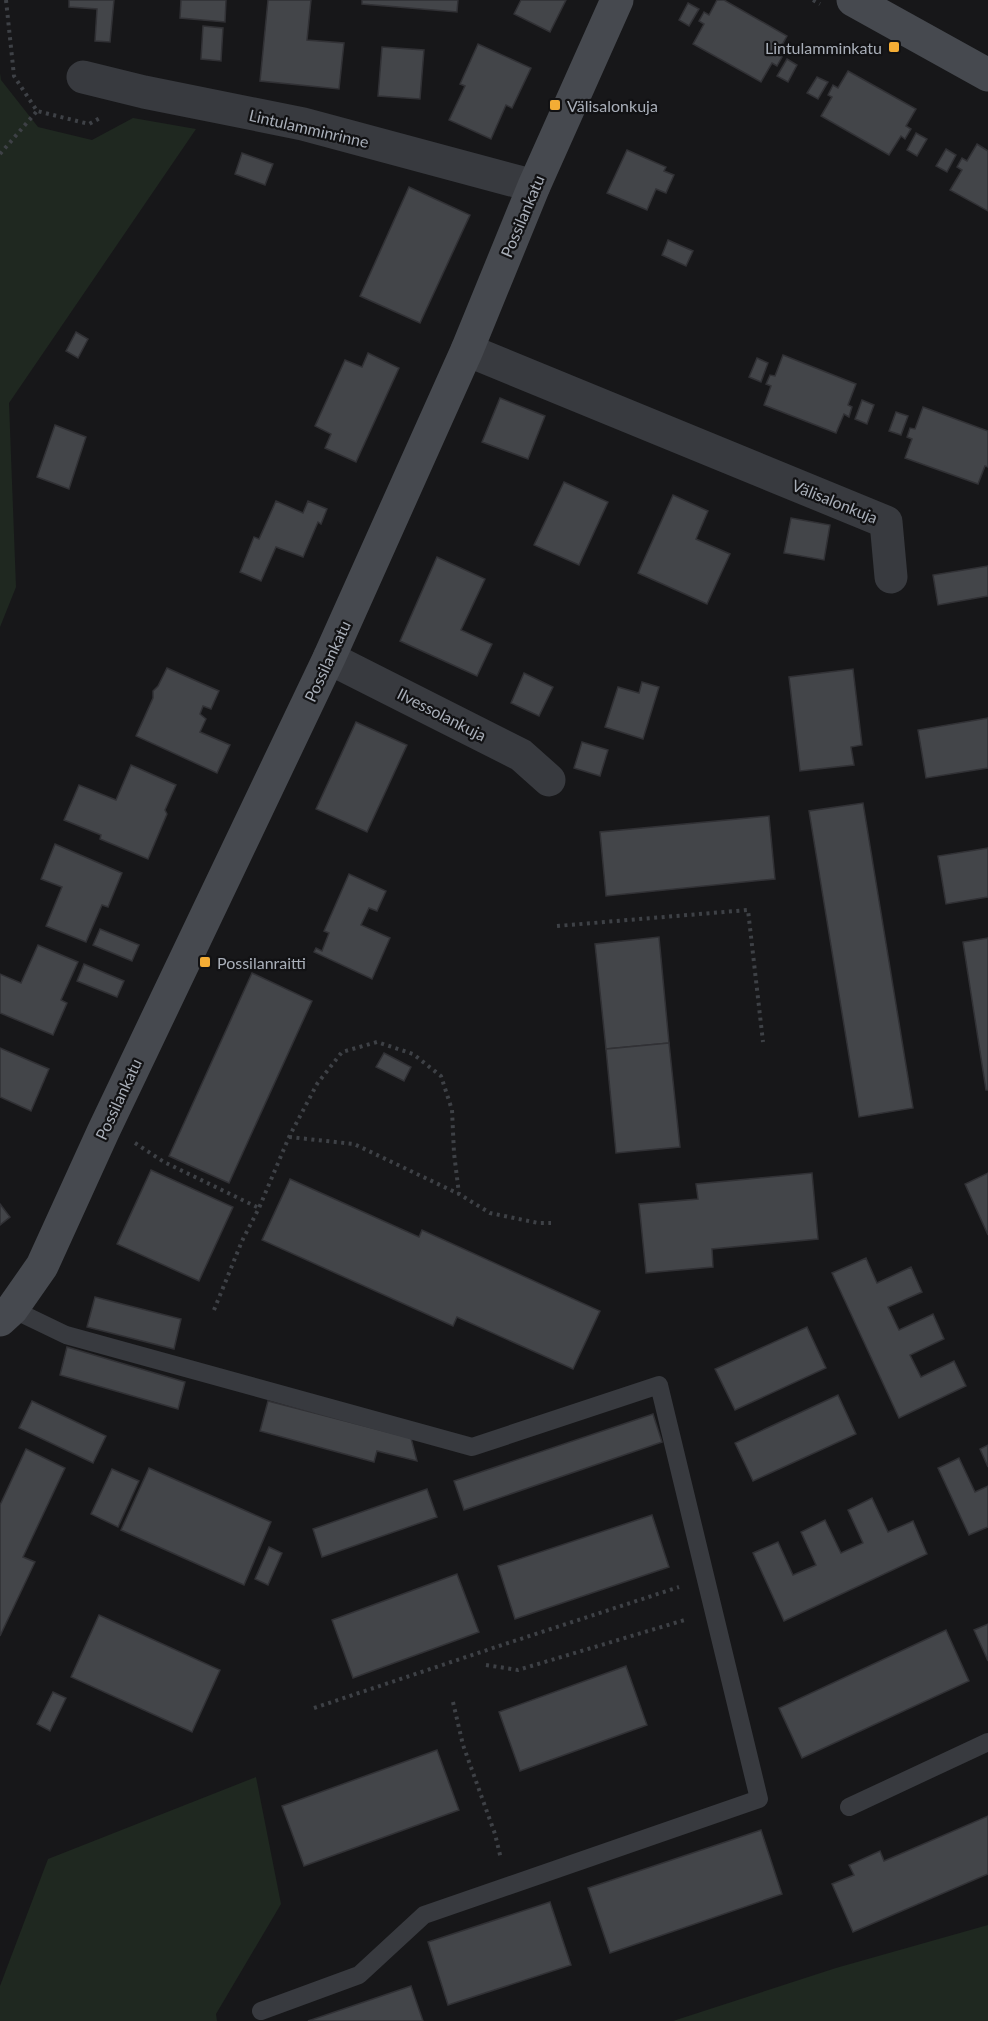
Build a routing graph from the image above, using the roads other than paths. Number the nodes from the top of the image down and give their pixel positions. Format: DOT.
graph roads {
  1 [pos="617,0"];
  2 [pos="853,0"];
  3 [pos="988,75"];
  4 [pos="82,77"];
  5 [pos="534,186"];
  6 [pos="466,350"];
  7 [pos="891,577"];
  8 [pos="329,657"];
  9 [pos="549,780"];
  10 [pos="6,1314"];
  11 [pos="988,1742"];
  12 [pos="849,1807"];
  13 [pos="261,2011"];
  1 -- 5 [label="street, Possilankatu"];
  2 -- 3 [label="street"];
  4 -- 5 [label="street, Lintulamminrinne"];
  5 -- 6 [label="street, Possilankatu"];
  6 -- 7 [label="street, Välisalonkuja"];
  6 -- 8 [label="street, Possilankatu"];
  8 -- 9 [label="street, Ilvessolankuja"];
  8 -- 10 [label="street, Possilankatu"];
  10 -- 13 [label="lane"];
  11 -- 12 [label="lane"];
}
